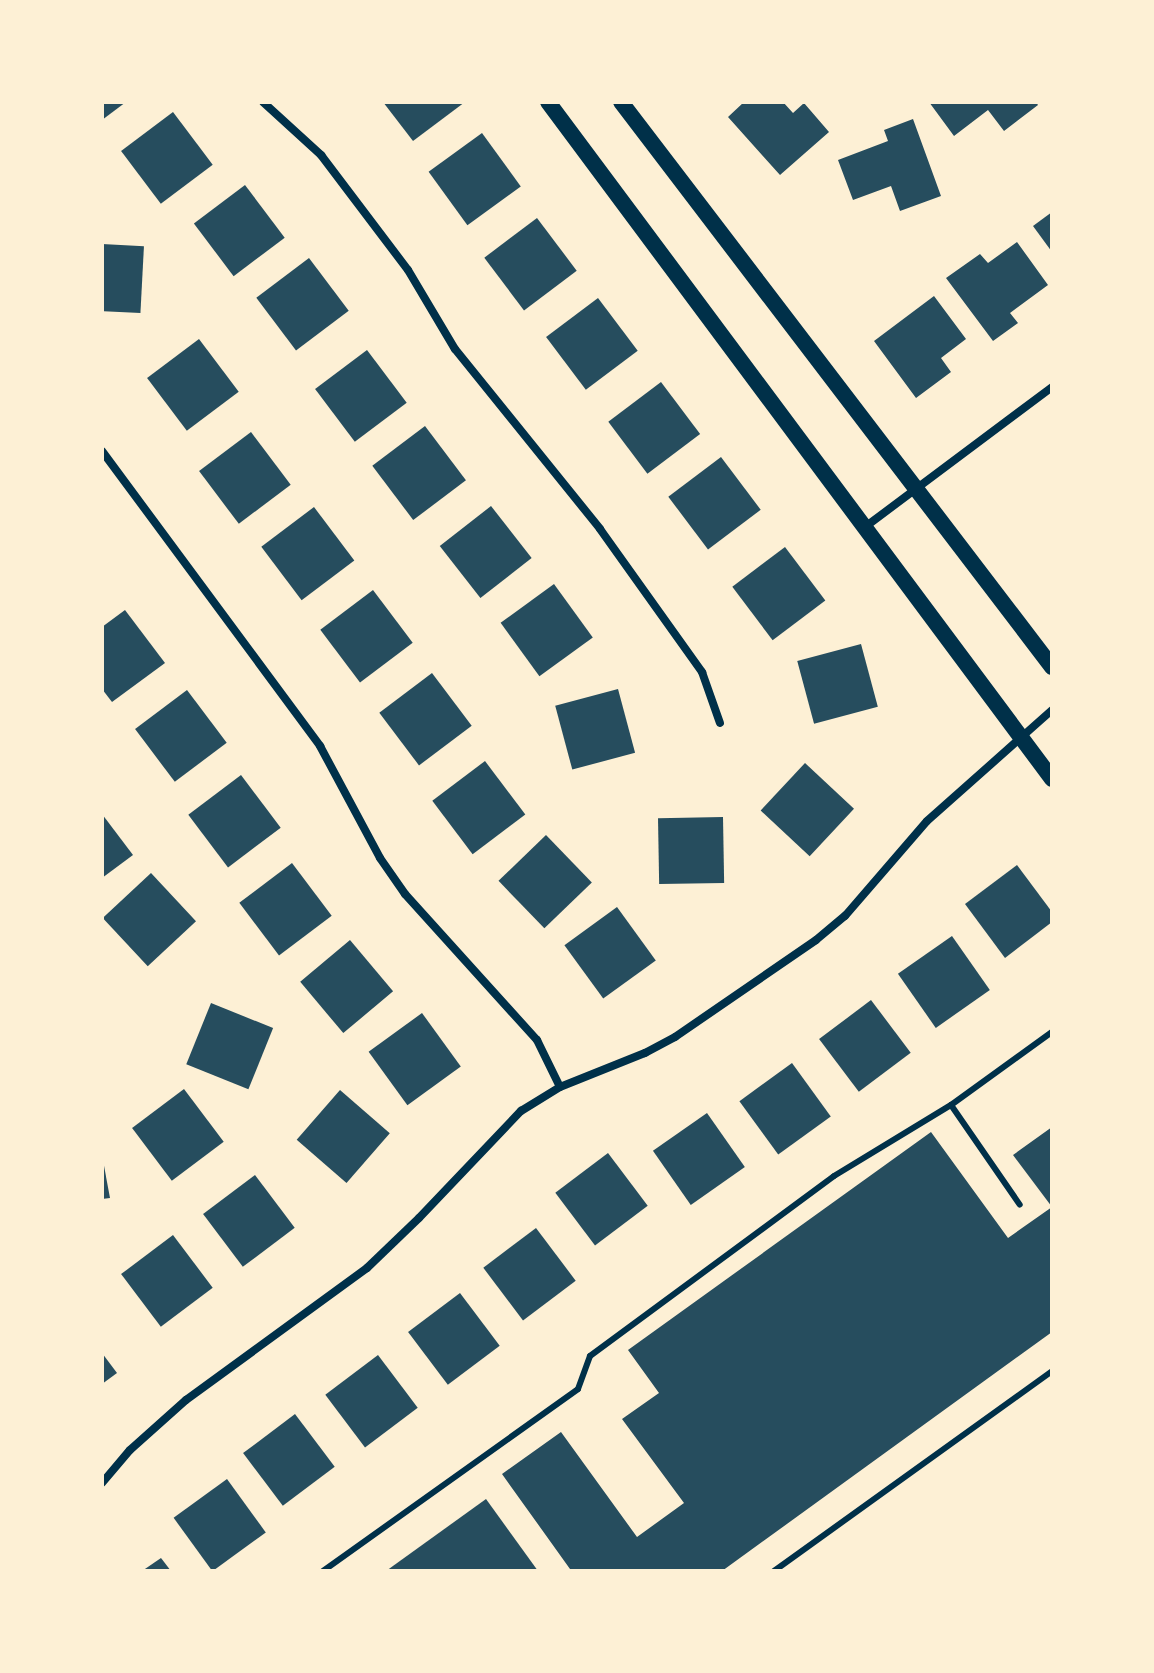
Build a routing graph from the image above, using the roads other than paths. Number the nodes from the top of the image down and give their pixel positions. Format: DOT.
graph roads {
  1 [pos="263,102"];
  2 [pos="548,102"];
  3 [pos="621,102"];
  4 [pos="1052,387"];
  5 [pos="102,451"];
  6 [pos="915,490"];
  7 [pos="865,527"];
  8 [pos="1052,667"];
  9 [pos="1052,710"];
  10 [pos="720,723"];
  11 [pos="1021,737"];
  12 [pos="1052,779"];
  13 [pos="1052,1032"];
  14 [pos="560,1087"];
  15 [pos="951,1105"];
  16 [pos="1020,1205"];
  17 [pos="1052,1371"];
  18 [pos="102,1483"];
  19 [pos="323,1571"];
  20 [pos="774,1571"];
  1 -- 10 [label="street"];
  2 -- 7 [label="main road"];
  3 -- 6 [label="main road"];
  4 -- 6 [label="street"];
  5 -- 14 [label="street"];
  6 -- 7 [label="street"];
  6 -- 8 [label="main road"];
  7 -- 11 [label="main road"];
  9 -- 11 [label="street"];
  11 -- 12 [label="main road"];
  11 -- 14 [label="street"];
  13 -- 15 [label="lane"];
  14 -- 18 [label="street"];
  15 -- 16 [label="lane"];
  15 -- 19 [label="lane"];
  17 -- 20 [label="lane"];
}
